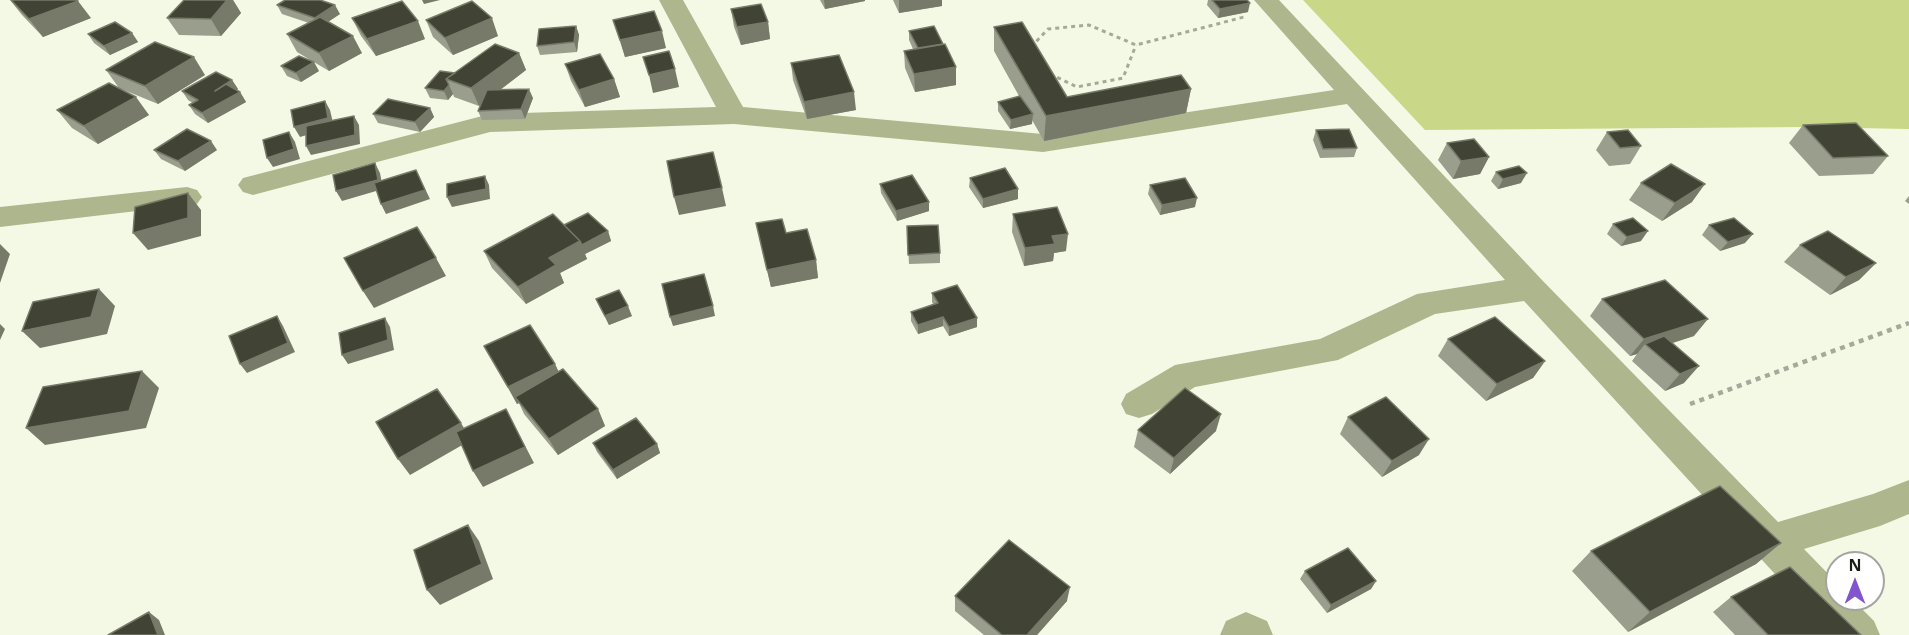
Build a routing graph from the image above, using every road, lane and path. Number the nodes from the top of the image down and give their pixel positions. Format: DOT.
graph roads {
  1 [pos="671,0"];
  2 [pos="1270,5"];
  3 [pos="1136,45"];
  4 [pos="1035,55"];
  5 [pos="1043,71"];
  6 [pos="1354,95"];
  7 [pos="734,115"];
  8 [pos="253,185"];
  9 [pos="187,197"];
  10 [pos="0,217"];
  11 [pos="1531,288"];
  12 [pos="1909,323"];
  13 [pos="1139,404"];
  14 [pos="1653,417"];
  15 [pos="1909,496"];
  16 [pos="1771,542"];
  17 [pos="1241,635"];
  18 [pos="1252,635"];
  19 [pos="1859,635"];
  1 -- 7 [label="street"];
  2 -- 3 [label="path"];
  2 -- 6 [label="street"];
  3 -- 4 [label="path"];
  3 -- 5 [label="path"];
  6 -- 7 [label="street"];
  6 -- 11 [label="street"];
  7 -- 8 [label="street"];
  9 -- 10 [label="street"];
  11 -- 13 [label="street"];
  11 -- 14 [label="street"];
  12 -- 14 [label="path"];
  14 -- 16 [label="street"];
  15 -- 16 [label="street"];
  16 -- 19 [label="street"];
  17 -- 18 [label="street"];
}
